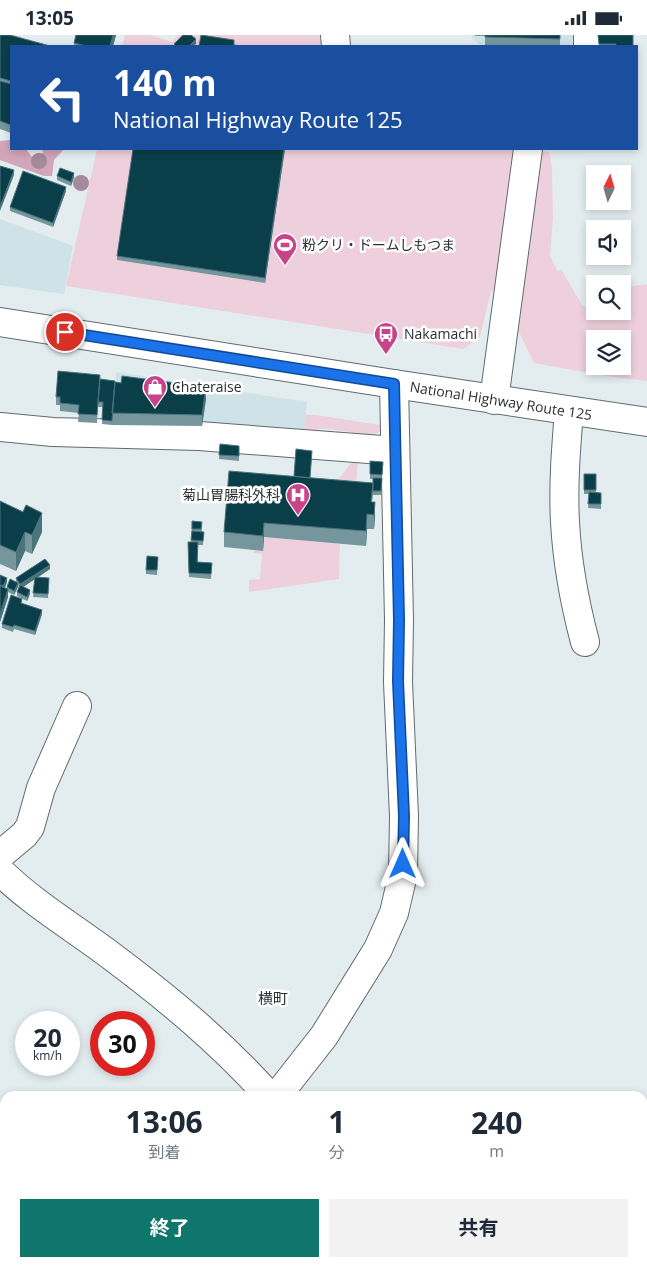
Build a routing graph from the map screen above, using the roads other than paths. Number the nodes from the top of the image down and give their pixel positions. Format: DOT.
graph roads {
  1 [pos="528,150"];
  2 [pos="0,322"];
  3 [pos="394,384"];
  4 [pos="494,400"];
  5 [pos="569,411"];
  6 [pos="647,422"];
  7 [pos="0,427"];
  8 [pos="395,451"];
  9 [pos="585,642"];
  10 [pos="77,706"];
  11 [pos="0,855"];
  12 [pos="0,871"];
  13 [pos="264,1091"];
  14 [pos="281,1091"];
  1 -- 4 [label="main road"];
  2 -- 3 [label="main road, National Highway Route 125"];
  3 -- 4 [label="main road, National Highway Route 125"];
  3 -- 8 [label="main road"];
  4 -- 5 [label="main road, National Highway Route 125"];
  5 -- 6 [label="main road, National Highway Route 125"];
  5 -- 9 [label="main road"];
  7 -- 8 [label="main road"];
  8 -- 14 [label="main road"];
  10 -- 11 [label="main road"];
  12 -- 13 [label="main road"];
}
